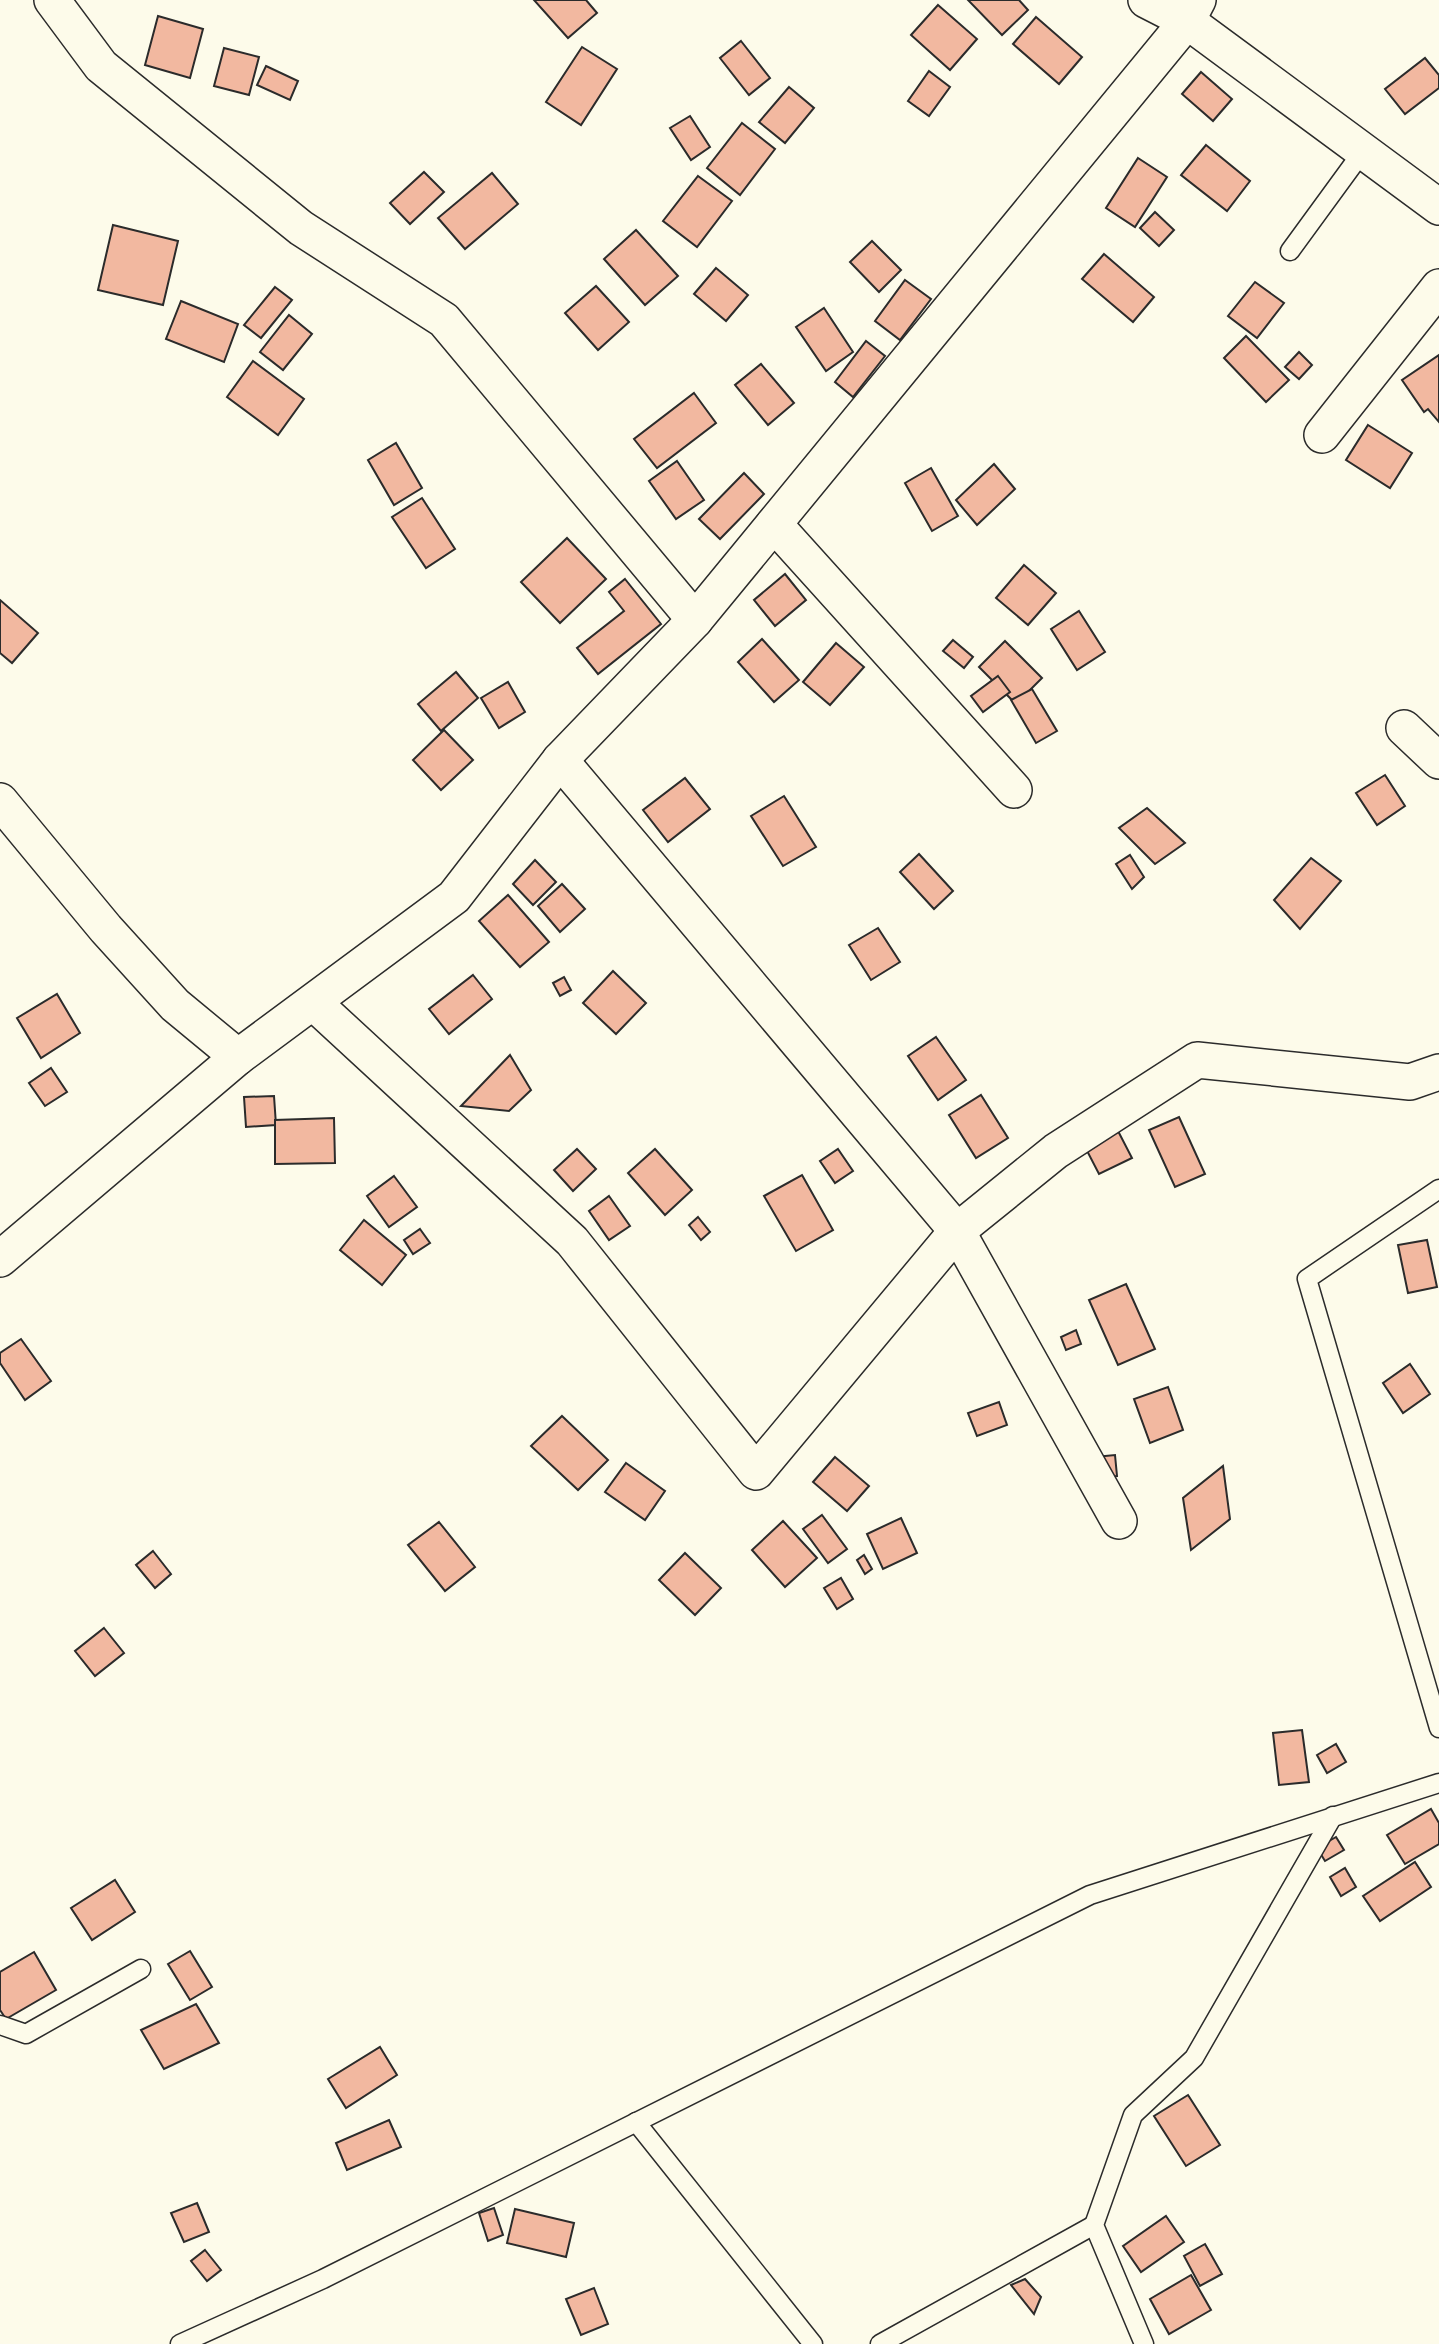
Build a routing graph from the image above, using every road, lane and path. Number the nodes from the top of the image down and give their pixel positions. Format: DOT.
graph roads {
  1 [pos="52,0"];
  2 [pos="1146,0"];
  3 [pos="1193,11"];
  4 [pos="1363,151"];
  5 [pos="1439,207"];
  6 [pos="1290,251"];
  7 [pos="1439,287"];
  8 [pos="1322,435"];
  9 [pos="774,524"];
  10 [pos="695,620"];
  11 [pos="1404,727"];
  12 [pos="560,760"];
  13 [pos="1439,761"];
  14 [pos="1014,790"];
  15 [pos="0,802"];
  16 [pos="314,1003"];
  17 [pos="239,1057"];
  18 [pos="1439,1072"];
  19 [pos="1439,1189"];
  20 [pos="957,1231"];
  21 [pos="0,1259"];
  22 [pos="1119,1521"];
  23 [pos="1439,1728"];
  24 [pos="1439,1783"];
  25 [pos="1333,1816"];
  26 [pos="141,1969"];
  27 [pos="0,2025"];
  28 [pos="636,2122"];
  29 [pos="1094,2225"];
  30 [pos="180,2344"];
  31 [pos="813,2344"];
  32 [pos="880,2344"];
  33 [pos="1144,2344"];
  1 -- 10 [label="street"];
  2 -- 3 [label="street"];
  3 -- 4 [label="street"];
  3 -- 9 [label="street"];
  4 -- 5 [label="street"];
  4 -- 6 [label="lane"];
  7 -- 8 [label="street"];
  9 -- 10 [label="street"];
  9 -- 14 [label="street"];
  10 -- 12 [label="street"];
  11 -- 13 [label="street"];
  12 -- 16 [label="street"];
  12 -- 20 [label="street"];
  15 -- 17 [label="street"];
  16 -- 17 [label="street"];
  16 -- 20 [label="street"];
  17 -- 21 [label="street"];
  18 -- 20 [label="street"];
  19 -- 23 [label="lane"];
  20 -- 22 [label="street"];
  24 -- 25 [label="lane"];
  25 -- 28 [label="lane"];
  25 -- 29 [label="lane"];
  26 -- 27 [label="lane"];
  28 -- 30 [label="lane"];
  28 -- 31 [label="lane"];
  29 -- 32 [label="lane"];
  29 -- 33 [label="lane"];
}
